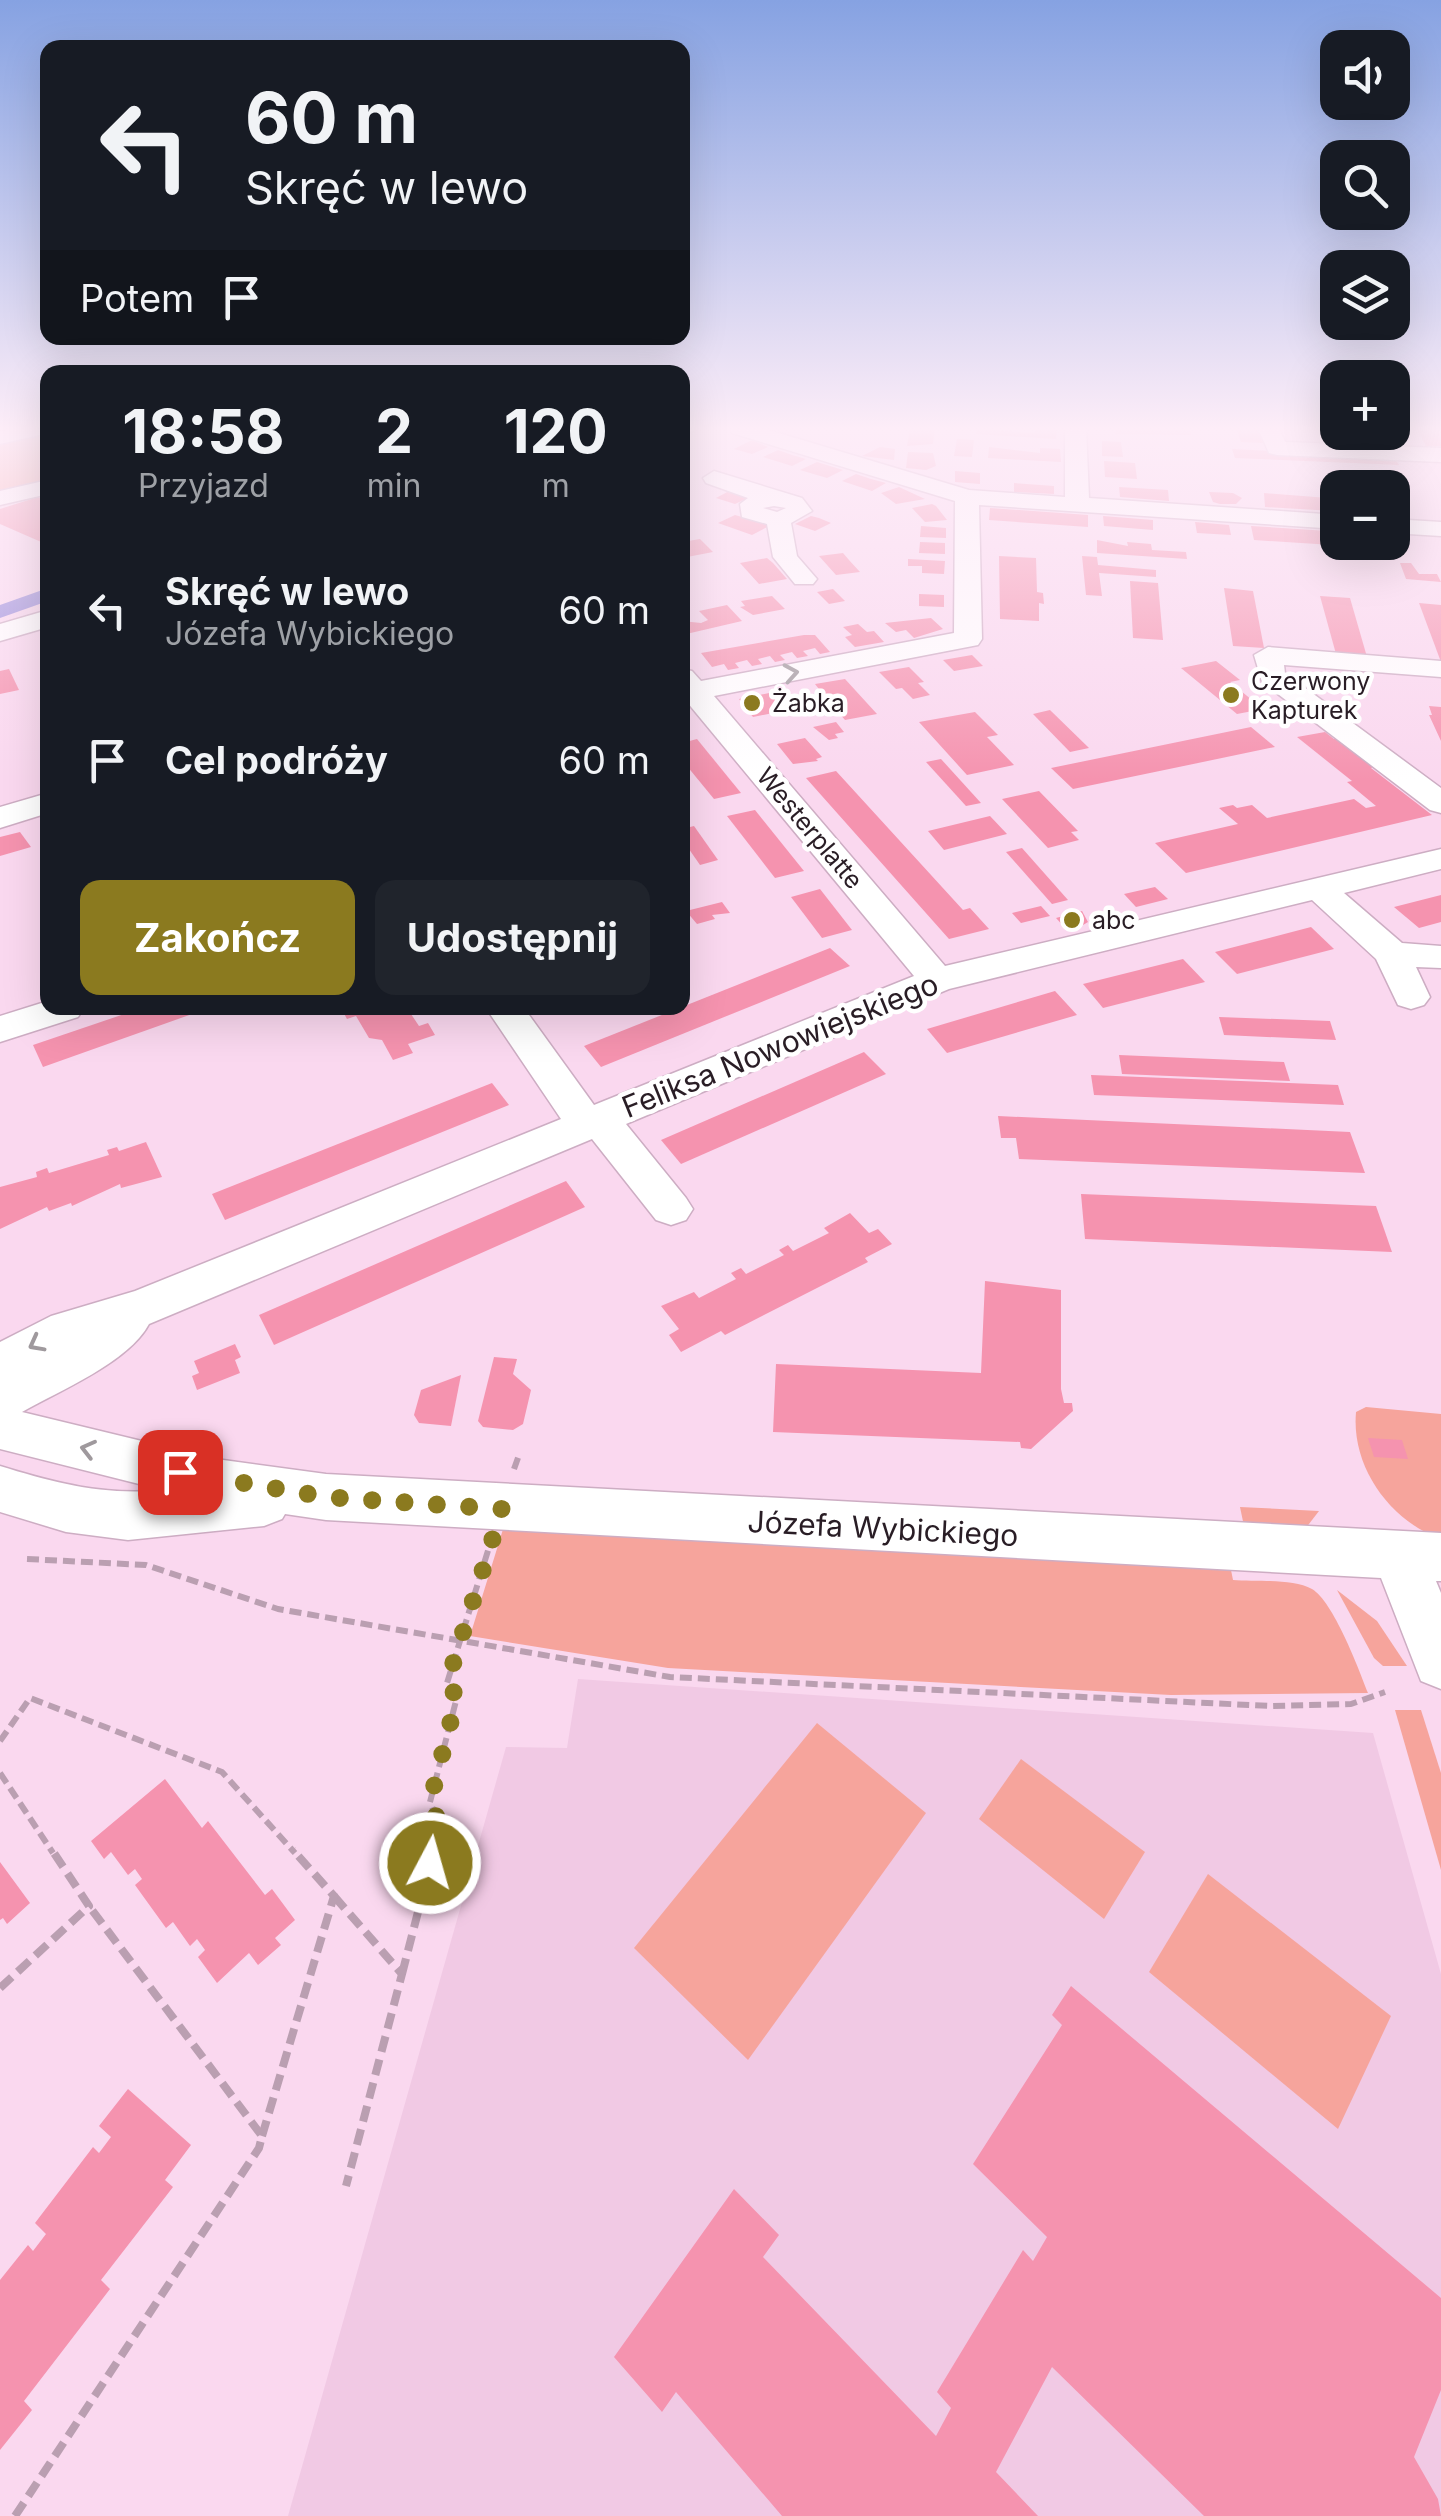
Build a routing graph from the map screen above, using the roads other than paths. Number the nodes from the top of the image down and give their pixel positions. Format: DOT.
graph roads {
  1 [pos="787,545"];
  2 [pos="968,545"];
  3 [pos="804,579"];
  4 [pos="40,620"];
  5 [pos="0,633"];
  6 [pos="1441,669"];
  7 [pos="690,684"];
  8 [pos="690,685"];
  9 [pos="1441,803"];
  10 [pos="40,810"];
  11 [pos="0,818"];
  12 [pos="1441,859"];
  13 [pos="1321,890"];
  14 [pos="1392,954"];
  15 [pos="1441,957"];
  16 [pos="937,980"];
  17 [pos="1411,997"];
  18 [pos="42,1015"];
  19 [pos="510,1015"];
  20 [pos="0,1028"];
  21 [pos="592,1120"];
  22 [pos="672,1208"];
  23 [pos="144,1307"];
  24 [pos="0,1370"];
  25 [pos="0,1400"];
  26 [pos="0,1428"];
  27 [pos="0,1488"];
  28 [pos="326,1497"];
  29 [pos="1420,1556"];
  30 [pos="1441,1662"];
  1 -- 3 [label="street"];
  7 -- 2 [label="street, one-way"];
  4 -- 5 [label="street"];
  6 -- 9 [label="street"];
  8 -- 16 [label="street, Westerplatte"];
  10 -- 11 [label="street"];
  12 -- 13 [label="street, Feliksa Nowowiejskiego"];
  13 -- 14 [label="street"];
  13 -- 16 [label="street, Feliksa Nowowiejskiego"];
  14 -- 15 [label="street"];
  14 -- 17 [label="street"];
  16 -- 21 [label="street, Feliksa Nowowiejskiego"];
  18 -- 20 [label="street"];
  19 -- 21 [label="street"];
  21 -- 22 [label="street"];
  21 -- 23 [label="street, Feliksa Nowowiejskiego"];
  23 -- 24 [label="street, Feliksa Nowowiejskiego, one-way"];
  23 -- 25 [label="street, Feliksa Nowowiejskiego"];
  28 -- 26 [label="street, Józefa Wybickiego, one-way"];
  27 -- 28 [label="street, Józefa Wybickiego"];
  28 -- 29 [label="street, Józefa Wybickiego"];
  29 -- 30 [label="street"];
}
